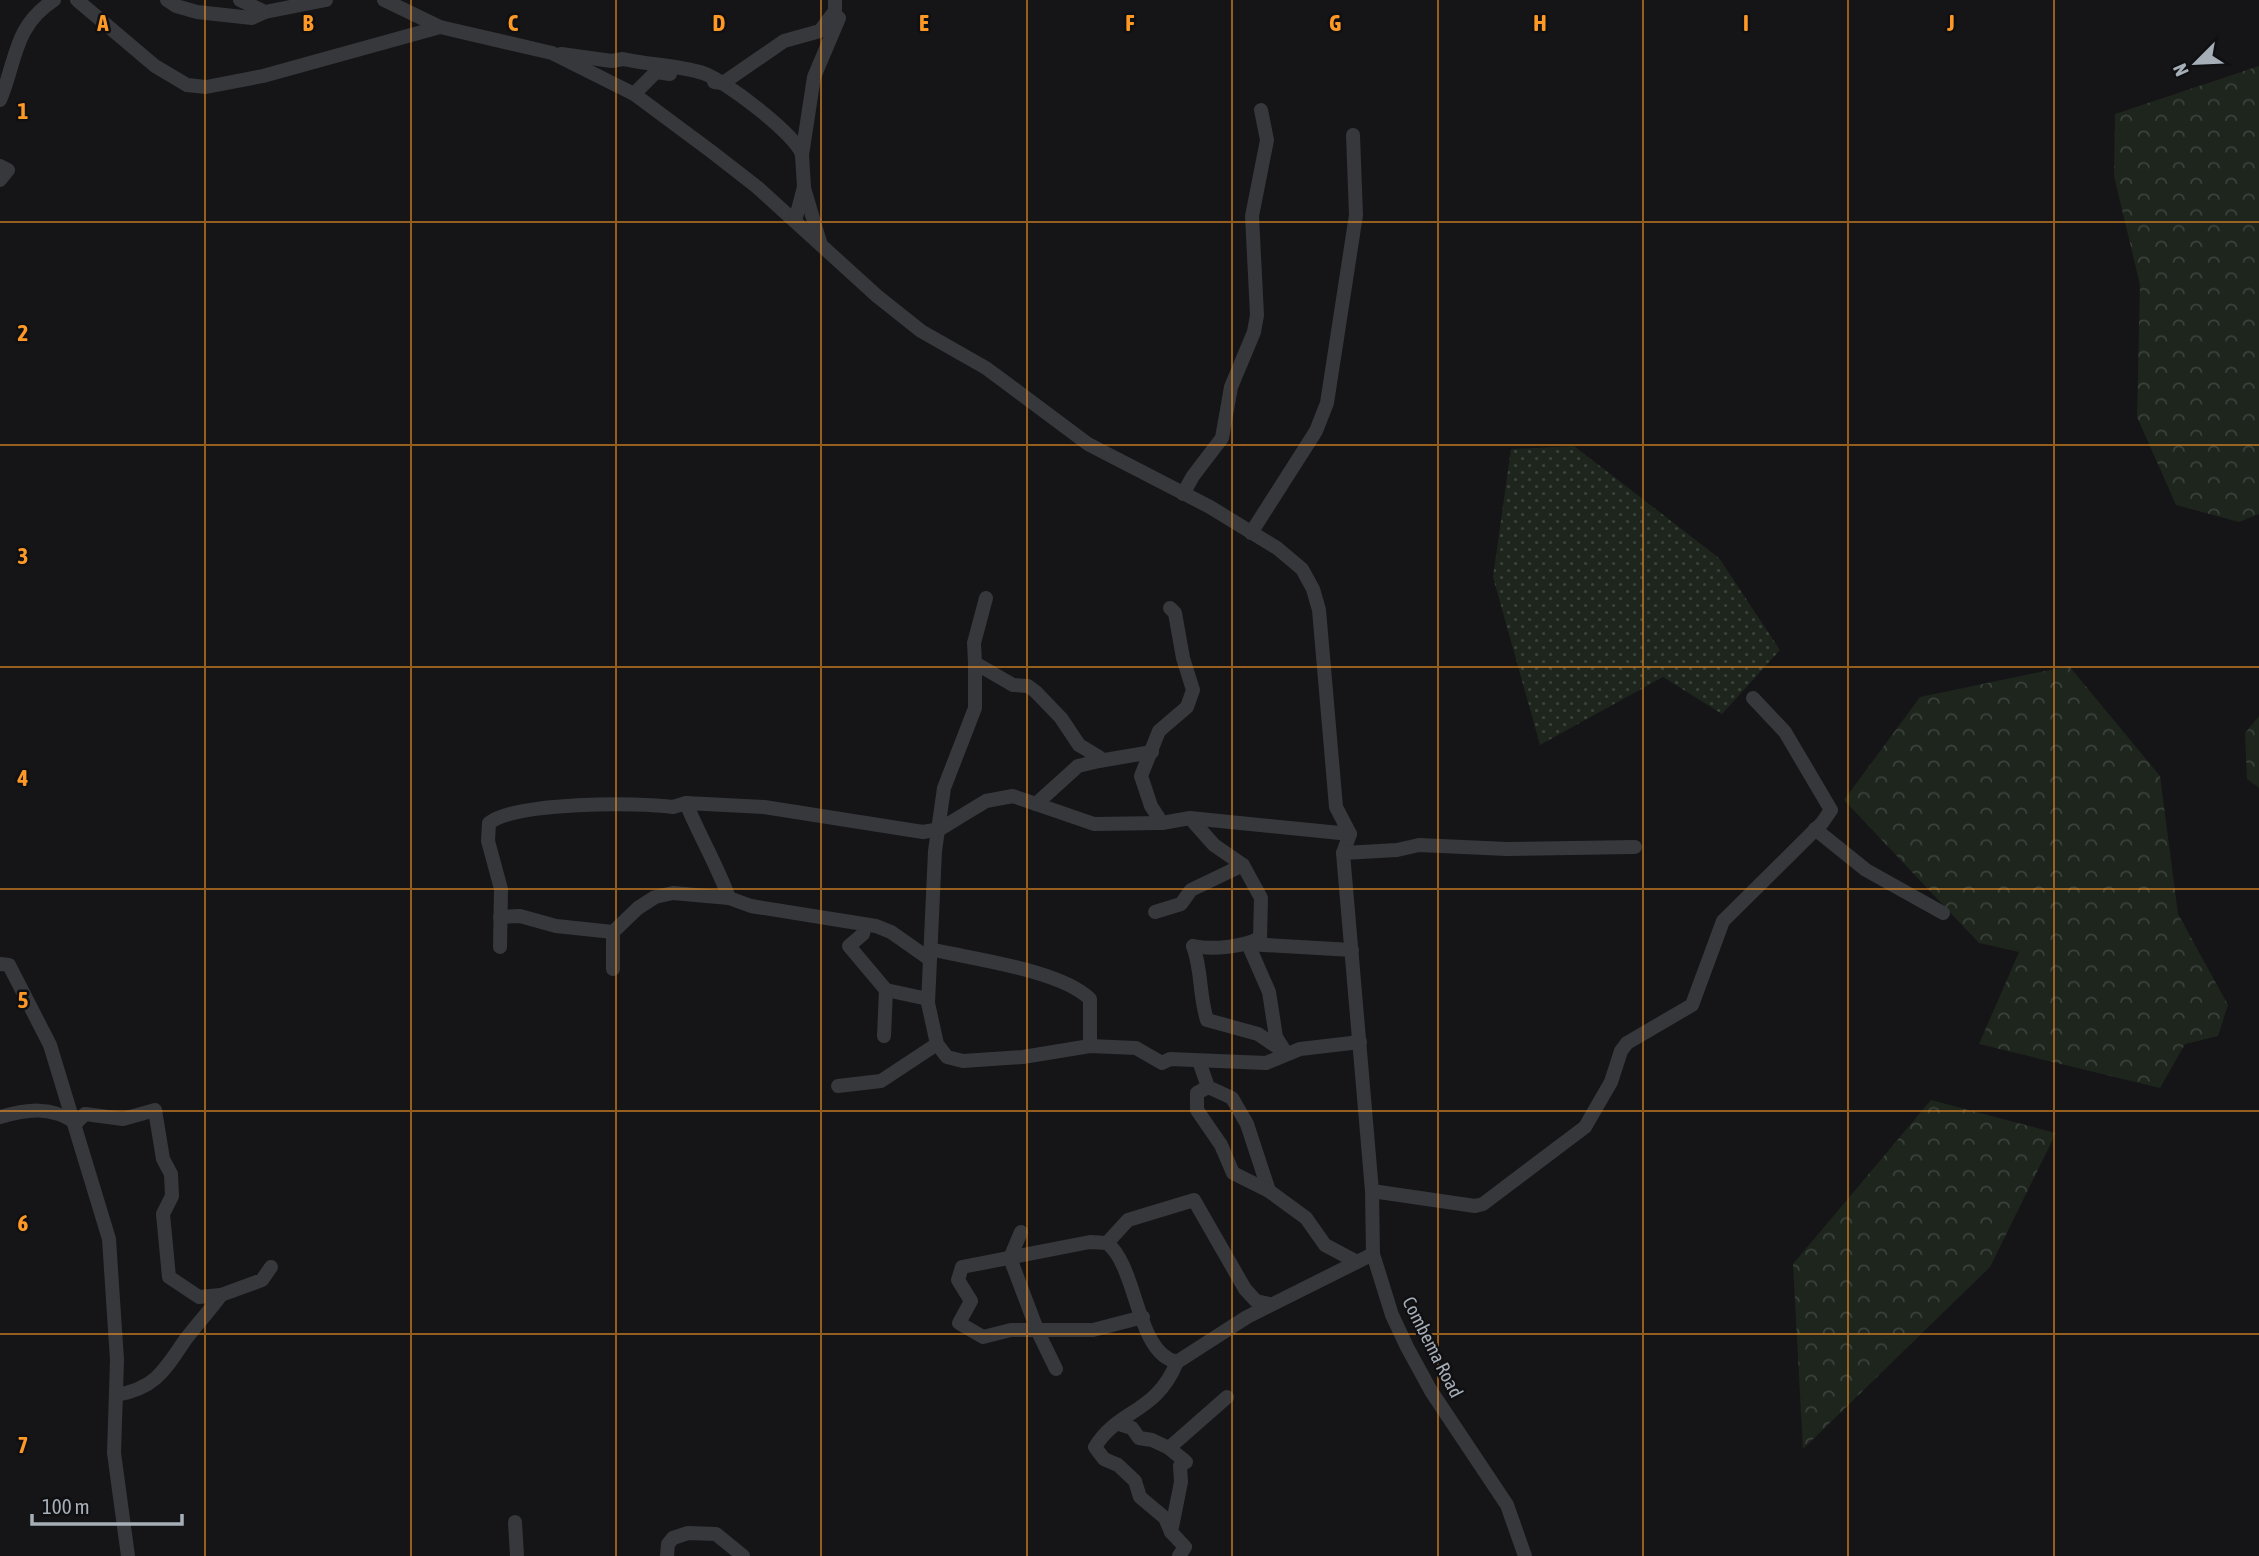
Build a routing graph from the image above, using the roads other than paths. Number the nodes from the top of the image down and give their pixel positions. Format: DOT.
graph roads {
  1 [pos="54,0"];
  2 [pos="77,0"];
  3 [pos="167,0"];
  4 [pos="240,0"];
  5 [pos="327,0"];
  6 [pos="384,0"];
  7 [pos="837,0"];
  8 [pos="265,12"];
  9 [pos="440,27"];
  10 [pos="552,53"];
  11 [pos="723,83"];
  12 [pos="634,94"];
  13 [pos="0,100"];
  14 [pos="1261,110"];
  15 [pos="1353,135"];
  16 [pos="802,155"];
  17 [pos="0,166"];
  18 [pos="0,180"];
  19 [pos="804,187"];
  20 [pos="795,221"];
  21 [pos="821,245"];
  22 [pos="1183,494"];
  23 [pos="1251,533"];
  24 [pos="986,598"];
  25 [pos="1170,608"];
  26 [pos="975,663"];
  27 [pos="1753,698"];
  28 [pos="1152,752"];
  29 [pos="1099,761"];
  30 [pos="686,803"];
  31 [pos="1036,804"];
  32 [pos="1191,818"];
  33 [pos="1162,823"];
  34 [pos="940,829"];
  35 [pos="1815,830"];
  36 [pos="1350,834"];
  37 [pos="1634,847"];
  38 [pos="1343,853"];
  39 [pos="1243,865"];
  40 [pos="729,898"];
  41 [pos="1155,912"];
  42 [pos="1943,914"];
  43 [pos="500,918"];
  44 [pos="865,925"];
  45 [pos="613,932"];
  46 [pos="1248,944"];
  47 [pos="500,947"];
  48 [pos="1352,950"];
  49 [pos="929,953"];
  50 [pos="0,964"];
  51 [pos="613,969"];
  52 [pos="886,990"];
  53 [pos="928,999"];
  54 [pos="884,1036"];
  55 [pos="1360,1042"];
  56 [pos="937,1044"];
  57 [pos="1090,1046"];
  58 [pos="1286,1053"];
  59 [pos="1199,1061"];
  60 [pos="838,1086"];
  61 [pos="1208,1087"];
  62 [pos="0,1117"];
  63 [pos="76,1123"];
  64 [pos="1269,1191"];
  65 [pos="1372,1191"];
  66 [pos="1021,1232"];
  67 [pos="1107,1243"];
  68 [pos="1373,1254"];
  69 [pos="1010,1258"];
  70 [pos="1357,1262"];
  71 [pos="271,1267"];
  72 [pos="221,1295"];
  73 [pos="1270,1304"];
  74 [pos="1143,1317"];
  75 [pos="1038,1332"];
  76 [pos="1177,1362"];
  77 [pos="1056,1369"];
  78 [pos="116,1395"];
  79 [pos="1227,1397"];
  80 [pos="1119,1423"];
  81 [pos="1170,1448"];
  82 [pos="515,1522"];
  83 [pos="1171,1532"];
  84 [pos="128,1556"];
  85 [pos="517,1556"];
  86 [pos="667,1556"];
  87 [pos="743,1556"];
  88 [pos="1179,1556"];
  89 [pos="1525,1556"];
  1 -- 13 [label="street"];
  2 -- 9 [label="street"];
  3 -- 8 [label="street"];
  4 -- 8 [label="street"];
  5 -- 8 [label="street"];
  6 -- 9 [label="street"];
  7 -- 11 [label="street"];
  7 -- 16 [label="street"];
  9 -- 10 [label="street"];
  10 -- 11 [label="street"];
  10 -- 12 [label="street"];
  11 -- 12 [label="street"];
  11 -- 16 [label="street"];
  12 -- 20 [label="street"];
  14 -- 22 [label="street"];
  15 -- 23 [label="street"];
  16 -- 19 [label="street"];
  17 -- 18 [label="street"];
  19 -- 20 [label="street"];
  19 -- 21 [label="street"];
  20 -- 21 [label="street"];
  21 -- 22 [label="street"];
  22 -- 23 [label="street"];
  23 -- 36 [label="street"];
  24 -- 26 [label="street"];
  25 -- 28 [label="street"];
  26 -- 29 [label="street"];
  26 -- 34 [label="street"];
  27 -- 35 [label="street"];
  28 -- 29 [label="street"];
  28 -- 33 [label="street"];
  29 -- 31 [label="street"];
  30 -- 34 [label="street"];
  30 -- 40 [label="street"];
  30 -- 43 [label="street"];
  31 -- 33 [label="street"];
  31 -- 34 [label="street"];
  32 -- 33 [label="street"];
  32 -- 36 [label="street"];
  32 -- 39 [label="street"];
  34 -- 49 [label="street"];
  35 -- 42 [label="street"];
  35 -- 65 [label="street"];
  36 -- 38 [label="street"];
  37 -- 38 [label="street"];
  38 -- 48 [label="street, Combema Road"];
  39 -- 41 [label="street"];
  39 -- 46 [label="street"];
  40 -- 44 [label="street"];
  40 -- 45 [label="street"];
  43 -- 45 [label="street"];
  43 -- 47 [label="street"];
  44 -- 49 [label="street"];
  44 -- 52 [label="street"];
  45 -- 51 [label="street"];
  46 -- 48 [label="street"];
  46 -- 58 [label="street"];
  46 -- 58 [label="street"];
  48 -- 55 [label="street, Combema Road"];
  49 -- 53 [label="street"];
  49 -- 57 [label="street"];
  50 -- 63 [label="street"];
  52 -- 53 [label="street"];
  52 -- 54 [label="street"];
  53 -- 56 [label="street"];
  55 -- 58 [label="street"];
  55 -- 65 [label="street, Combema Road"];
  56 -- 57 [label="street"];
  56 -- 60 [label="street"];
  57 -- 59 [label="street"];
  58 -- 59 [label="street"];
  59 -- 61 [label="street"];
  61 -- 64 [label="street"];
  61 -- 64 [label="street"];
  62 -- 63 [label="street"];
  63 -- 72 [label="street"];
  63 -- 78 [label="street"];
  64 -- 70 [label="street"];
  65 -- 68 [label="street, Combema Road"];
  66 -- 69 [label="street"];
  67 -- 69 [label="street"];
  67 -- 73 [label="street"];
  67 -- 74 [label="street"];
  68 -- 70 [label="street"];
  68 -- 89 [label="street, Combema Road"];
  69 -- 75 [label="street"];
  69 -- 75 [label="street"];
  70 -- 73 [label="street"];
  71 -- 72 [label="street"];
  72 -- 78 [label="street"];
  73 -- 76 [label="street"];
  74 -- 75 [label="street"];
  74 -- 76 [label="street"];
  75 -- 77 [label="street"];
  76 -- 80 [label="street"];
  78 -- 84 [label="street"];
  79 -- 81 [label="street"];
  80 -- 81 [label="street"];
  80 -- 83 [label="street"];
  81 -- 83 [label="street"];
  82 -- 85 [label="street"];
  83 -- 88 [label="street"];
  86 -- 87 [label="street"];
}
